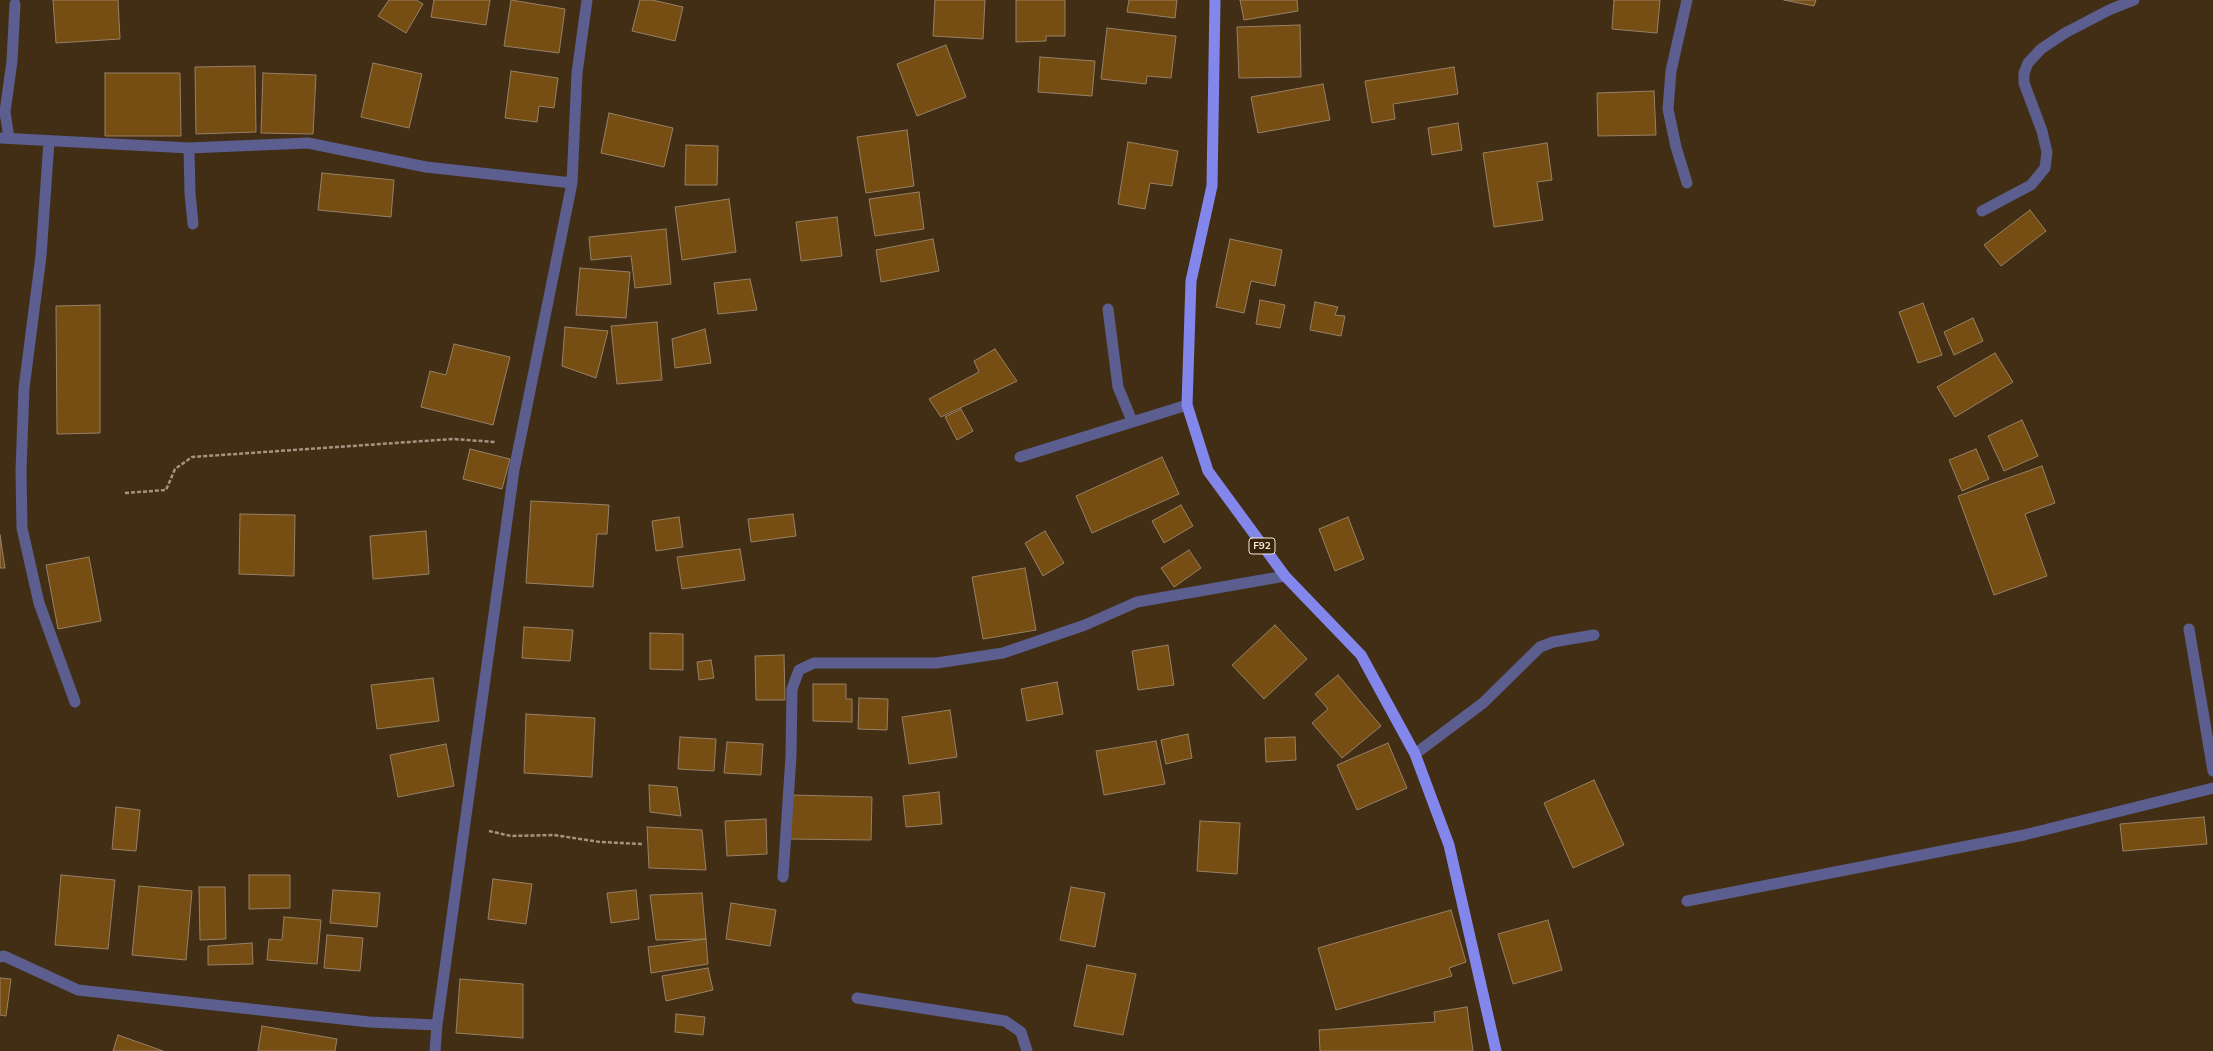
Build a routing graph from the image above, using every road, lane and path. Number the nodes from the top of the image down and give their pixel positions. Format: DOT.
graph roads {
  1 [pos="587,0"];
  2 [pos="1215,0"];
  3 [pos="1687,0"];
  4 [pos="2134,0"];
  5 [pos="15,4"];
  6 [pos="4,138"];
  7 [pos="49,141"];
  8 [pos="189,148"];
  9 [pos="572,183"];
  10 [pos="1687,183"];
  11 [pos="1982,211"];
  12 [pos="193,224"];
  13 [pos="1108,309"];
  14 [pos="1187,405"];
  15 [pos="1132,421"];
  16 [pos="519,443"];
  17 [pos="1020,457"];
  18 [pos="125,493"];
  19 [pos="1285,576"];
  20 [pos="2189,629"];
  21 [pos="1594,635"];
  22 [pos="75,702"];
  23 [pos="1415,754"];
  24 [pos="2213,771"];
  25 [pos="2213,788"];
  26 [pos="466,825"];
  27 [pos="643,844"];
  28 [pos="783,877"];
  29 [pos="1687,901"];
  30 [pos="0,957"];
  31 [pos="857,998"];
  32 [pos="437,1025"];
  33 [pos="435,1051"];
  34 [pos="1027,1051"];
  35 [pos="1496,1051"];
  1 -- 9 [label="street"];
  2 -- 14 [label="main road, F92"];
  3 -- 10 [label="street"];
  4 -- 11 [label="street"];
  5 -- 6 [label="street"];
  6 -- 7 [label="street"];
  7 -- 8 [label="street"];
  7 -- 22 [label="street"];
  8 -- 9 [label="street"];
  8 -- 12 [label="street"];
  9 -- 16 [label="street"];
  13 -- 15 [label="street"];
  14 -- 15 [label="street"];
  14 -- 19 [label="main road, F92"];
  15 -- 17 [label="street"];
  16 -- 18 [label="path"];
  16 -- 26 [label="street"];
  19 -- 23 [label="main road, F92"];
  19 -- 28 [label="street"];
  20 -- 24 [label="street"];
  21 -- 23 [label="street"];
  23 -- 35 [label="main road, F92"];
  25 -- 29 [label="street"];
  26 -- 27 [label="path"];
  26 -- 32 [label="street"];
  30 -- 32 [label="street"];
  31 -- 34 [label="street"];
  32 -- 33 [label="street"];
}
